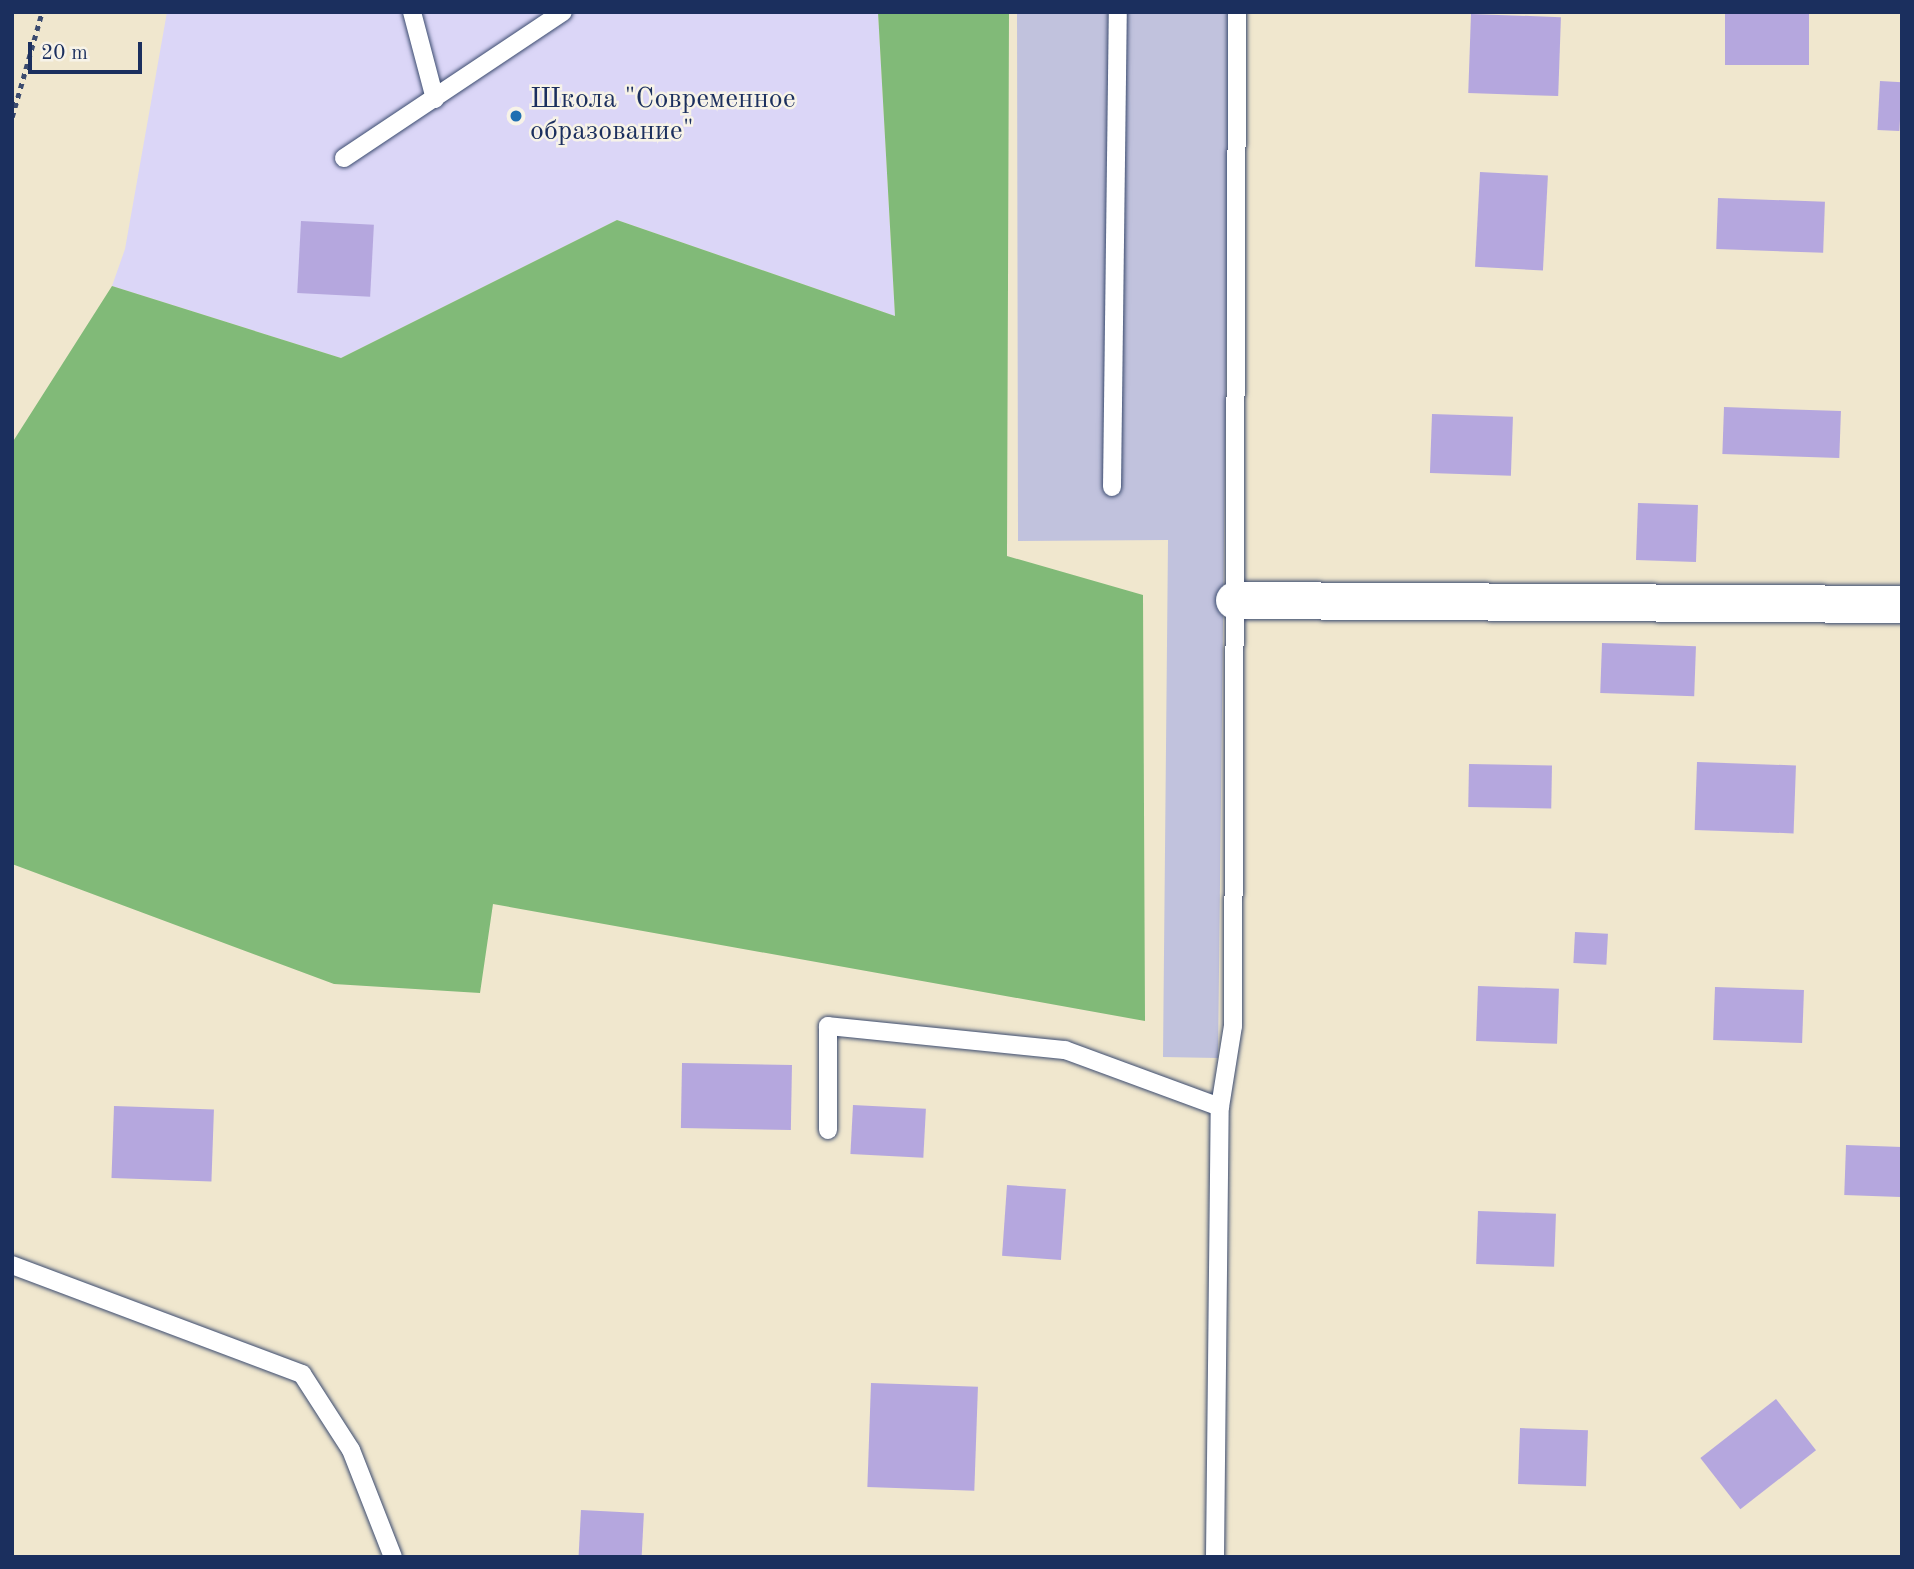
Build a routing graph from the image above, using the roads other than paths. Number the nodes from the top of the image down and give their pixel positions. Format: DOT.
graph roads {
  1 [pos="412,12"];
  2 [pos="564,12"];
  3 [pos="1118,12"];
  4 [pos="1237,12"];
  5 [pos="435,99"];
  6 [pos="344,158"];
  7 [pos="1112,487"];
  8 [pos="1234,600"];
  9 [pos="1902,604"];
  10 [pos="1220,1107"];
  11 [pos="828,1130"];
  12 [pos="12,1265"];
  13 [pos="393,1557"];
  14 [pos="1215,1557"];
  1 -- 5 [label="lane"];
  2 -- 5 [label="lane"];
  3 -- 7 [label="lane"];
  4 -- 8 [label="lane"];
  5 -- 6 [label="lane"];
  8 -- 9 [label="street"];
  8 -- 10 [label="lane"];
  10 -- 11 [label="lane"];
  10 -- 14 [label="lane"];
  12 -- 13 [label="lane"];
}
